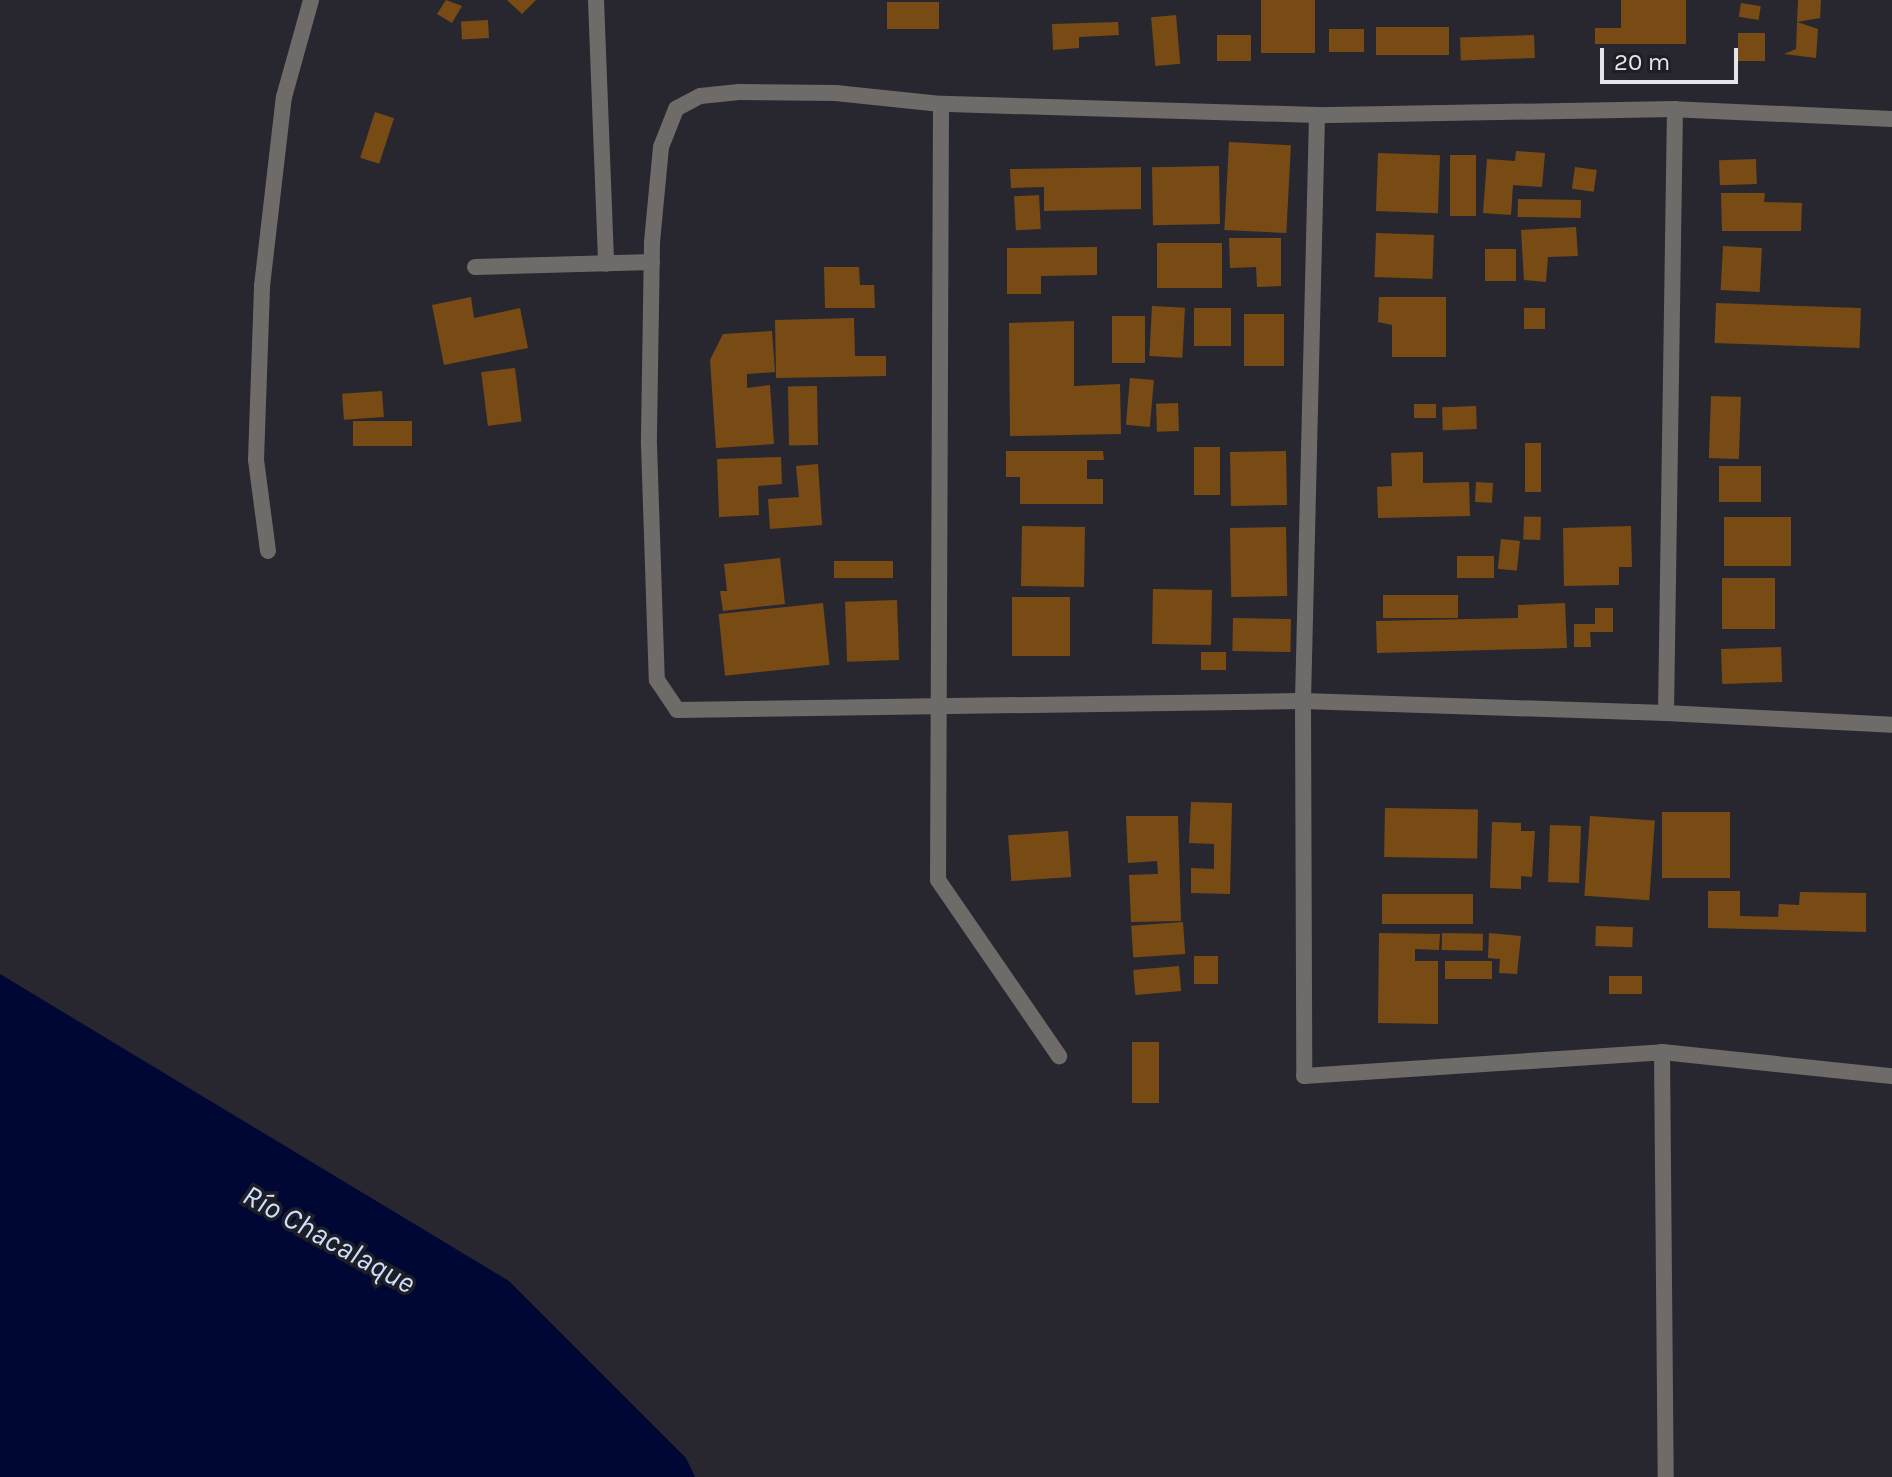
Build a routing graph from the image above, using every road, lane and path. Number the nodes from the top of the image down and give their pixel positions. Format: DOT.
graph roads {
  1 [pos="311,0"];
  2 [pos="596,0"];
  3 [pos="941,104"];
  4 [pos="1675,109"];
  5 [pos="1317,115"];
  6 [pos="1892,119"];
  7 [pos="652,262"];
  8 [pos="606,264"];
  9 [pos="475,267"];
  10 [pos="268,551"];
  11 [pos="1303,701"];
  12 [pos="938,705"];
  13 [pos="1666,713"];
  14 [pos="1892,725"];
  15 [pos="1662,1052"];
  16 [pos="1059,1056"];
  17 [pos="1892,1076"];
  18 [pos="1666,1477"];
  1 -- 10 [label="street"];
  2 -- 8 [label="street"];
  3 -- 5 [label="street"];
  3 -- 7 [label="street"];
  3 -- 12 [label="street"];
  4 -- 5 [label="street"];
  4 -- 6 [label="street"];
  4 -- 13 [label="street"];
  5 -- 11 [label="street"];
  7 -- 8 [label="street"];
  7 -- 12 [label="street"];
  8 -- 9 [label="street"];
  11 -- 12 [label="street"];
  11 -- 13 [label="street"];
  11 -- 15 [label="street"];
  12 -- 16 [label="street"];
  13 -- 14 [label="street"];
  15 -- 17 [label="street"];
  15 -- 18 [label="street"];
}
